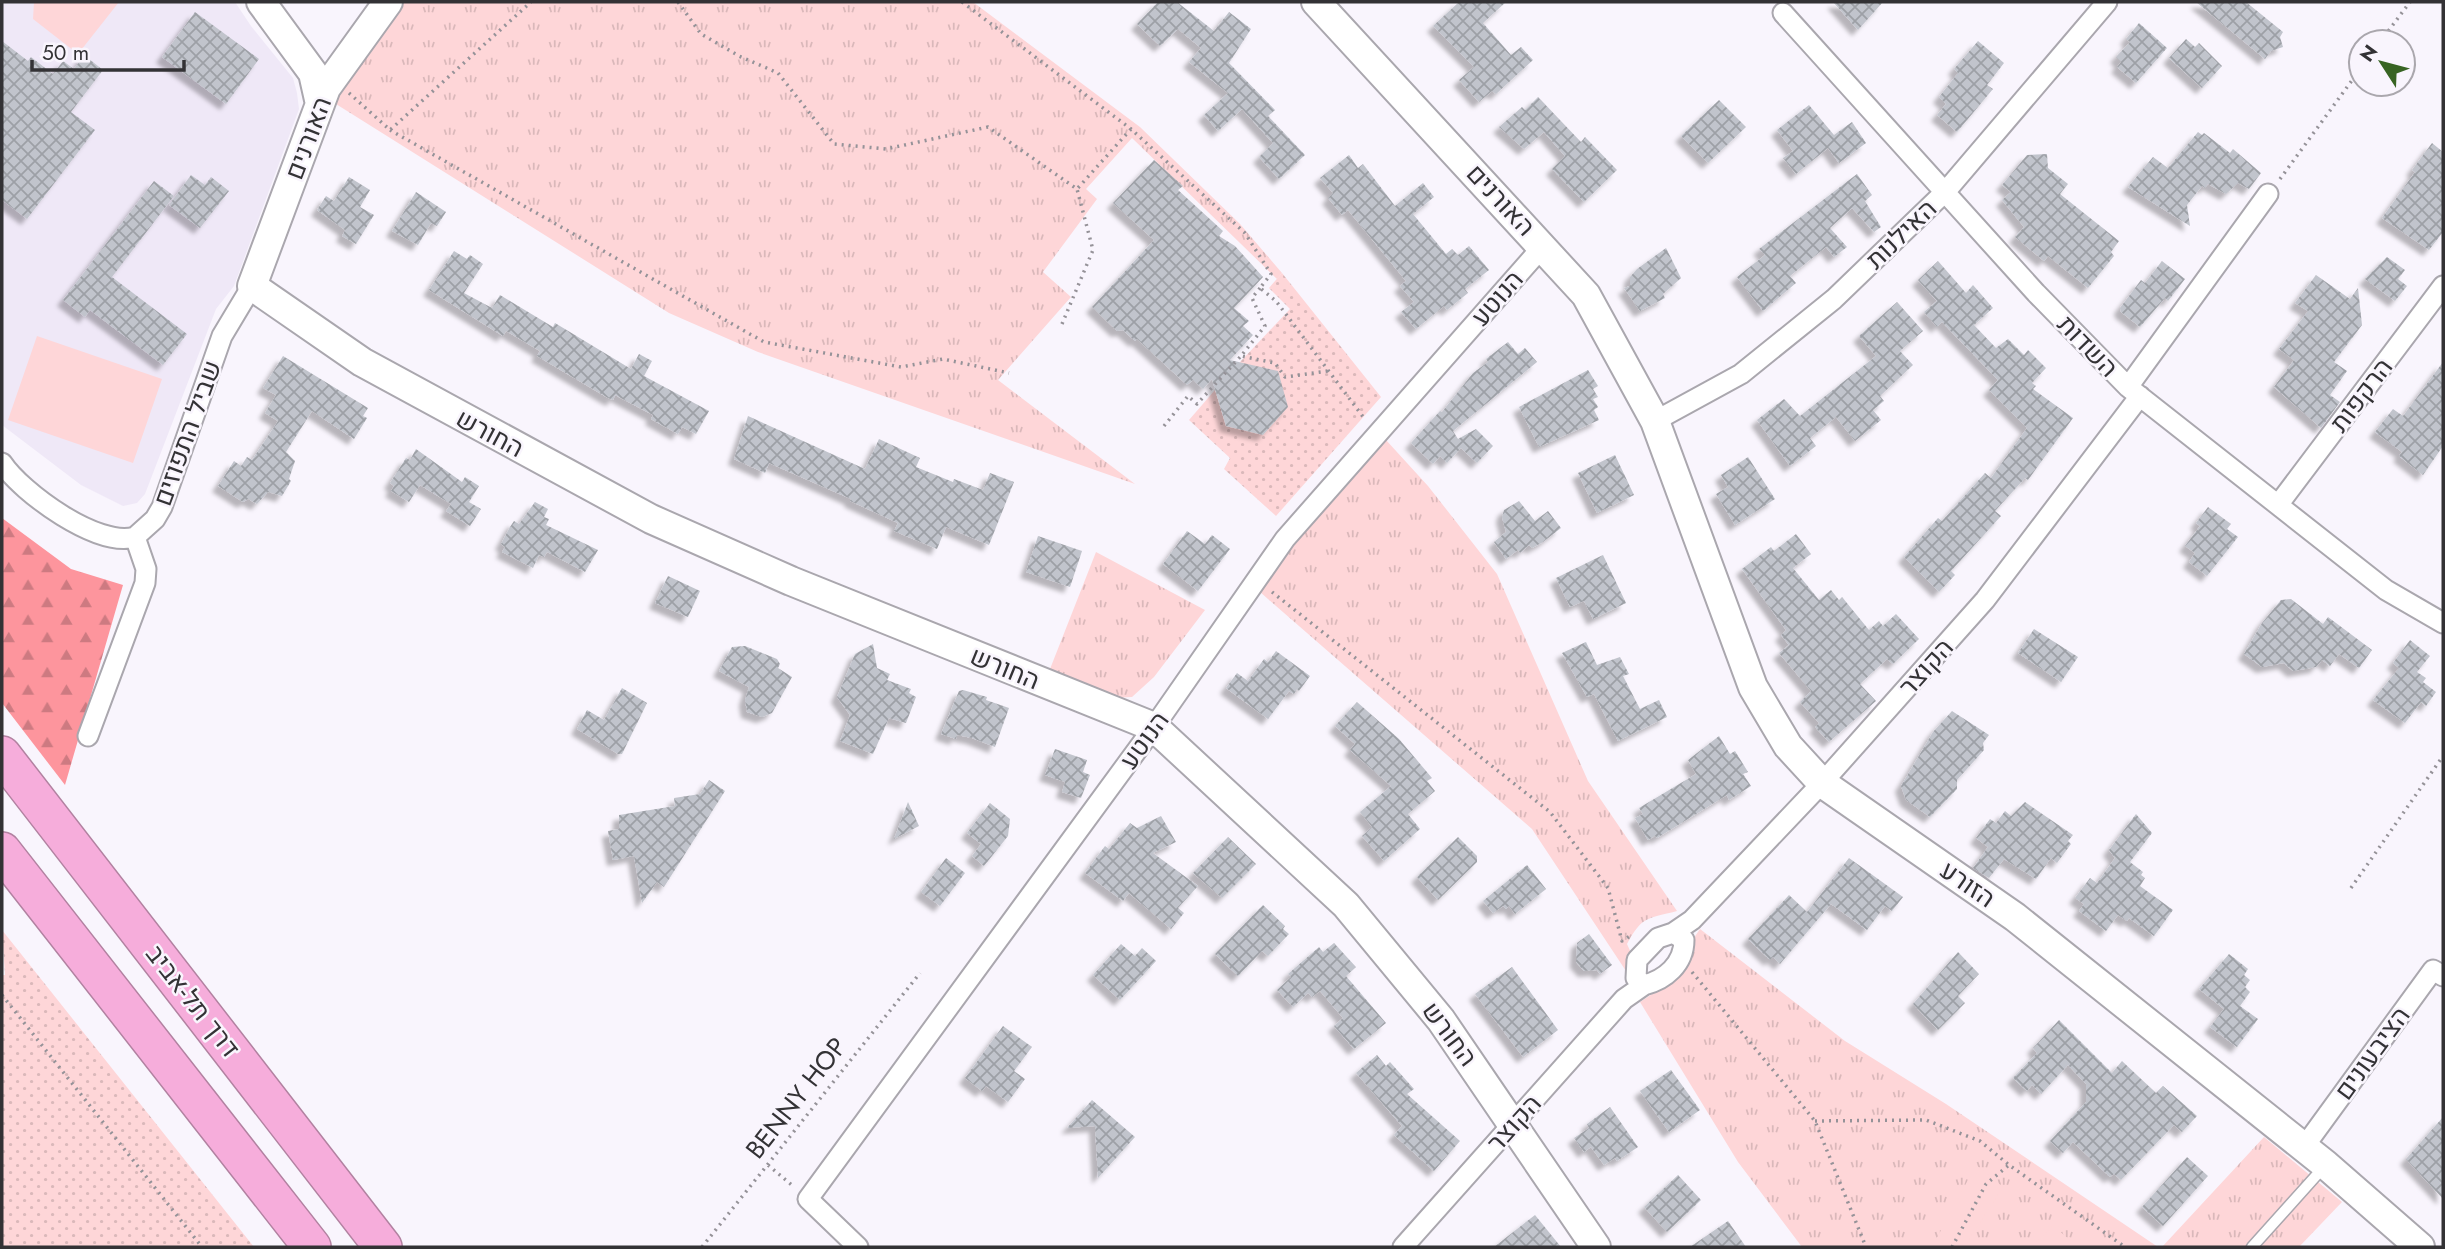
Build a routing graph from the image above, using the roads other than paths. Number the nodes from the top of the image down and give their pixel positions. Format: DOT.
graph roads {
  1 [pos="261,2"];
  2 [pos="388,2"];
  3 [pos="1316,2"];
  4 [pos="2107,2"];
  5 [pos="1783,13"];
  6 [pos="283,36"];
  7 [pos="356,43"];
  8 [pos="320,104"];
  9 [pos="1946,191"];
  10 [pos="2268,194"];
  11 [pos="1544,245"];
  12 [pos="251,286"];
  13 [pos="2443,286"];
  14 [pos="2134,392"];
  15 [pos="1655,421"];
  16 [pos="2,463"];
  17 [pos="2278,505"];
  18 [pos="135,537"];
  19 [pos="2443,623"];
  20 [pos="1154,727"];
  21 [pos="88,736"];
  22 [pos="2,755"];
  23 [pos="1822,783"];
  24 [pos="2,851"];
  25 [pos="1680,943"];
  26 [pos="2443,976"];
  27 [pos="1640,981"];
  28 [pos="1514,1123"];
  29 [pos="2304,1147"];
  30 [pos="2326,1165"];
  31 [pos="312,1247"];
  32 [pos="383,1247"];
  33 [pos="858,1247"];
  34 [pos="1404,1247"];
  35 [pos="1596,1247"];
  36 [pos="2252,1247"];
  37 [pos="2420,1247"];
  1 -- 6 [label="street"];
  2 -- 7 [label="street, האורנים"];
  3 -- 11 [label="street, האורנים"];
  4 -- 9 [label="street, האילנות"];
  5 -- 9 [label="street, השדות"];
  6 -- 7 [label="street"];
  6 -- 8 [label="street"];
  7 -- 8 [label="street, האורנים"];
  8 -- 12 [label="street, האורנים"];
  9 -- 14 [label="street, השדות"];
  9 -- 15 [label="street, האילנות"];
  10 -- 14 [label="street, הקוצר"];
  11 -- 15 [label="street, האורנים"];
  11 -- 20 [label="street, הנוטע"];
  12 -- 18 [label="street, שביל התפוזים"];
  12 -- 20 [label="street, החורש"];
  13 -- 17 [label="street, הרקפות"];
  14 -- 17 [label="street, השדות"];
  14 -- 23 [label="street, הקוצר"];
  15 -- 23 [label="street, הזורע"];
  16 -- 18 [label="street"];
  17 -- 19 [label="street, השדות"];
  18 -- 21 [label="street"];
  20 -- 28 [label="street, החורש"];
  20 -- 33 [label="street, הנוטע"];
  22 -- 32 [label="highway, דרך תל-אביב"];
  23 -- 25 [label="street, הקוצר"];
  23 -- 29 [label="street, הזורע"];
  24 -- 31 [label="highway"];
  25 -- 27 [label="street"];
  25 -- 27 [label="street, הקוצר"];
  26 -- 29 [label="street, הציבעונים"];
  27 -- 28 [label="street, הקוצר"];
  28 -- 34 [label="street, הקוצר"];
  28 -- 35 [label="street, החורש"];
  29 -- 30 [label="street, הזורע"];
  30 -- 36 [label="lane"];
  30 -- 37 [label="street, הזורע"];
}
